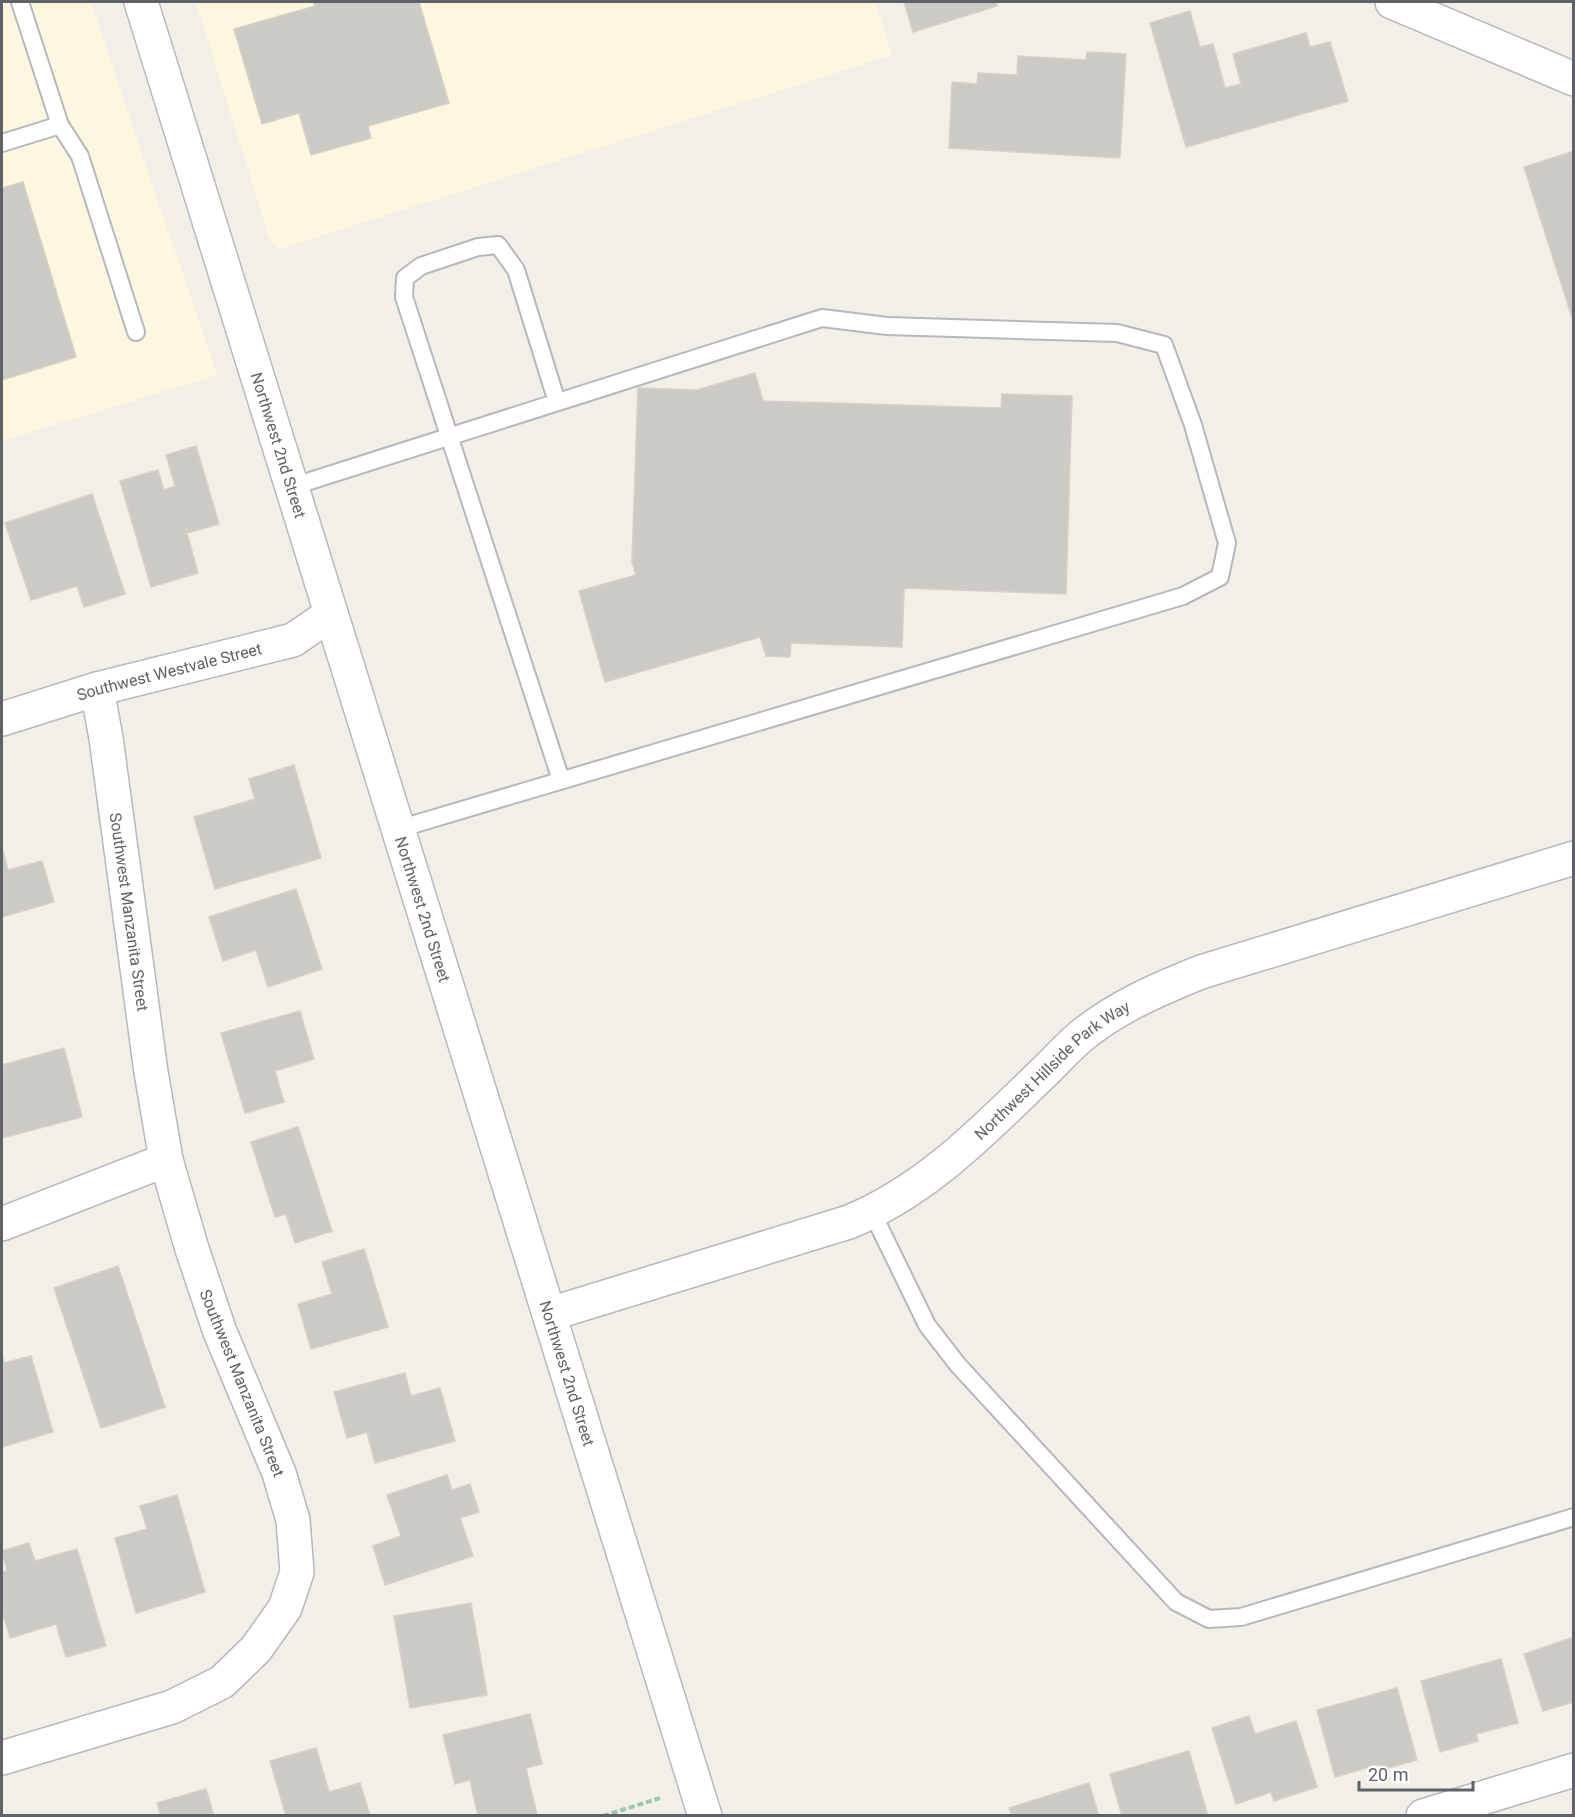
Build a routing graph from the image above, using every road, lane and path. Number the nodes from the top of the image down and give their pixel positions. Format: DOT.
graph roads {
  1 [pos="20,2"];
  2 [pos="141,2"];
  3 [pos="1392,2"];
  4 [pos="1574,79"];
  5 [pos="60,125"];
  6 [pos="2,143"];
  7 [pos="136,332"];
  8 [pos="558,402"];
  9 [pos="448,437"];
  10 [pos="291,487"];
  11 [pos="330,614"];
  12 [pos="97,688"];
  13 [pos="2,719"];
  14 [pos="561,780"];
  15 [pos="398,829"];
  16 [pos="1574,858"];
  17 [pos="166,1160"];
  18 [pos="872,1212"];
  19 [pos="2,1224"];
  20 [pos="550,1314"];
  21 [pos="1574,1517"];
  22 [pos="2,1758"];
  23 [pos="1574,1770"];
  24 [pos="700,1801"];
  25 [pos="603,1815"];
  26 [pos="1423,1815"];
  1 -- 5 [label="lane"];
  2 -- 10 [label="street, Northwest 2nd Street"];
  3 -- 4 [label="street"];
  5 -- 6 [label="lane"];
  5 -- 7 [label="lane"];
  8 -- 9 [label="lane"];
  8 -- 9 [label="lane"];
  8 -- 14 [label="lane"];
  9 -- 10 [label="lane"];
  9 -- 14 [label="lane"];
  10 -- 11 [label="street, Northwest 2nd Street"];
  11 -- 12 [label="street, Southwest Westvale Street"];
  11 -- 15 [label="street, Northwest 2nd Street"];
  12 -- 13 [label="street, Southwest Westvale Street"];
  12 -- 17 [label="street, Southwest Manzanita Street"];
  14 -- 15 [label="lane"];
  15 -- 20 [label="street, Northwest 2nd Street"];
  16 -- 18 [label="street, Northwest Hillside Park Way"];
  17 -- 19 [label="street"];
  17 -- 22 [label="street, Southwest Manzanita Street"];
  18 -- 20 [label="street, Northwest Hillside Park Way"];
  18 -- 21 [label="lane"];
  20 -- 24 [label="street, Northwest 2nd Street"];
  23 -- 26 [label="street"];
  24 -- 25 [label="path"];
}
